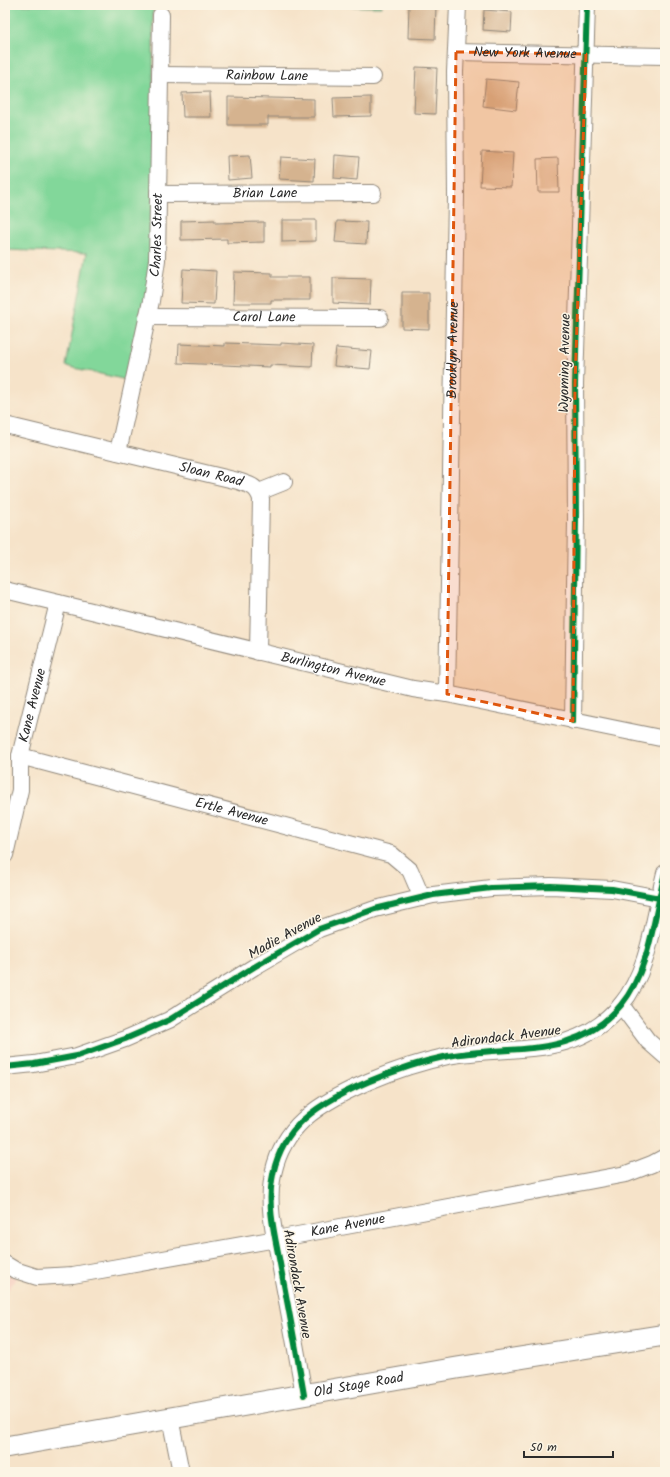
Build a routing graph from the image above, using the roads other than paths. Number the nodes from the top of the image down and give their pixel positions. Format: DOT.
graph roads {
  1 [pos="458,5"];
  2 [pos="587,5"];
  3 [pos="161,15"];
  4 [pos="456,52"];
  5 [pos="586,54"];
  6 [pos="665,56"];
  7 [pos="161,75"];
  8 [pos="373,77"];
  9 [pos="373,193"];
  10 [pos="158,194"];
  11 [pos="147,317"];
  12 [pos="380,318"];
  13 [pos="5,425"];
  14 [pos="118,452"];
  15 [pos="284,482"];
  16 [pos="259,492"];
  17 [pos="5,590"];
  18 [pos="58,603"];
  19 [pos="258,652"];
  20 [pos="447,694"];
  21 [pos="573,721"];
  22 [pos="665,739"];
  23 [pos="20,756"];
  24 [pos="5,855"];
  25 [pos="665,873"];
  26 [pos="422,898"];
  27 [pos="662,898"];
  28 [pos="621,1005"];
  29 [pos="665,1056"];
  30 [pos="5,1067"];
  31 [pos="665,1157"];
  32 [pos="276,1239"];
  33 [pos="5,1264"];
  34 [pos="665,1335"];
  35 [pos="304,1395"];
  36 [pos="170,1418"];
  37 [pos="5,1447"];
  38 [pos="181,1472"];
  1 -- 4 [label="street, Brooklyn Avenue"];
  2 -- 5 [label="street, Wyoming Avenue"];
  3 -- 7 [label="street, Charles Street"];
  4 -- 5 [label="street, New York Avenue"];
  4 -- 20 [label="street, Brooklyn Avenue"];
  5 -- 6 [label="street, New York Avenue"];
  5 -- 21 [label="street, Wyoming Avenue"];
  7 -- 8 [label="street, Rainbow Lane"];
  7 -- 10 [label="street, Charles Street"];
  9 -- 10 [label="street, Brian Lane"];
  10 -- 11 [label="street, Charles Street"];
  11 -- 12 [label="street, Carol Lane"];
  11 -- 14 [label="street, Charles Street"];
  13 -- 14 [label="street, Sloan Road"];
  14 -- 16 [label="street, Sloan Road"];
  15 -- 16 [label="street"];
  16 -- 19 [label="street, Sloan Road"];
  17 -- 18 [label="street, Burlington Avenue"];
  18 -- 19 [label="street, Burlington Avenue"];
  18 -- 23 [label="street, Kane Avenue"];
  19 -- 20 [label="street, Burlington Avenue"];
  20 -- 21 [label="street, Burlington Avenue"];
  21 -- 22 [label="street, Burlington Avenue"];
  23 -- 24 [label="street, Kane Avenue"];
  23 -- 26 [label="street, Ertle Avenue"];
  25 -- 27 [label="street, Adirondack Avenue"];
  26 -- 27 [label="street, Madie Avenue"];
  26 -- 30 [label="street, Madie Avenue"];
  27 -- 28 [label="street, Adirondack Avenue"];
  28 -- 29 [label="street"];
  28 -- 32 [label="street, Adirondack Avenue"];
  31 -- 32 [label="street, Kane Avenue"];
  32 -- 33 [label="street, Kane Avenue"];
  32 -- 35 [label="street, Adirondack Avenue"];
  34 -- 35 [label="main road, Old Stage Road"];
  35 -- 36 [label="main road, Old Stage Road"];
  36 -- 37 [label="main road, Old Stage Road"];
  36 -- 38 [label="street"];
}
